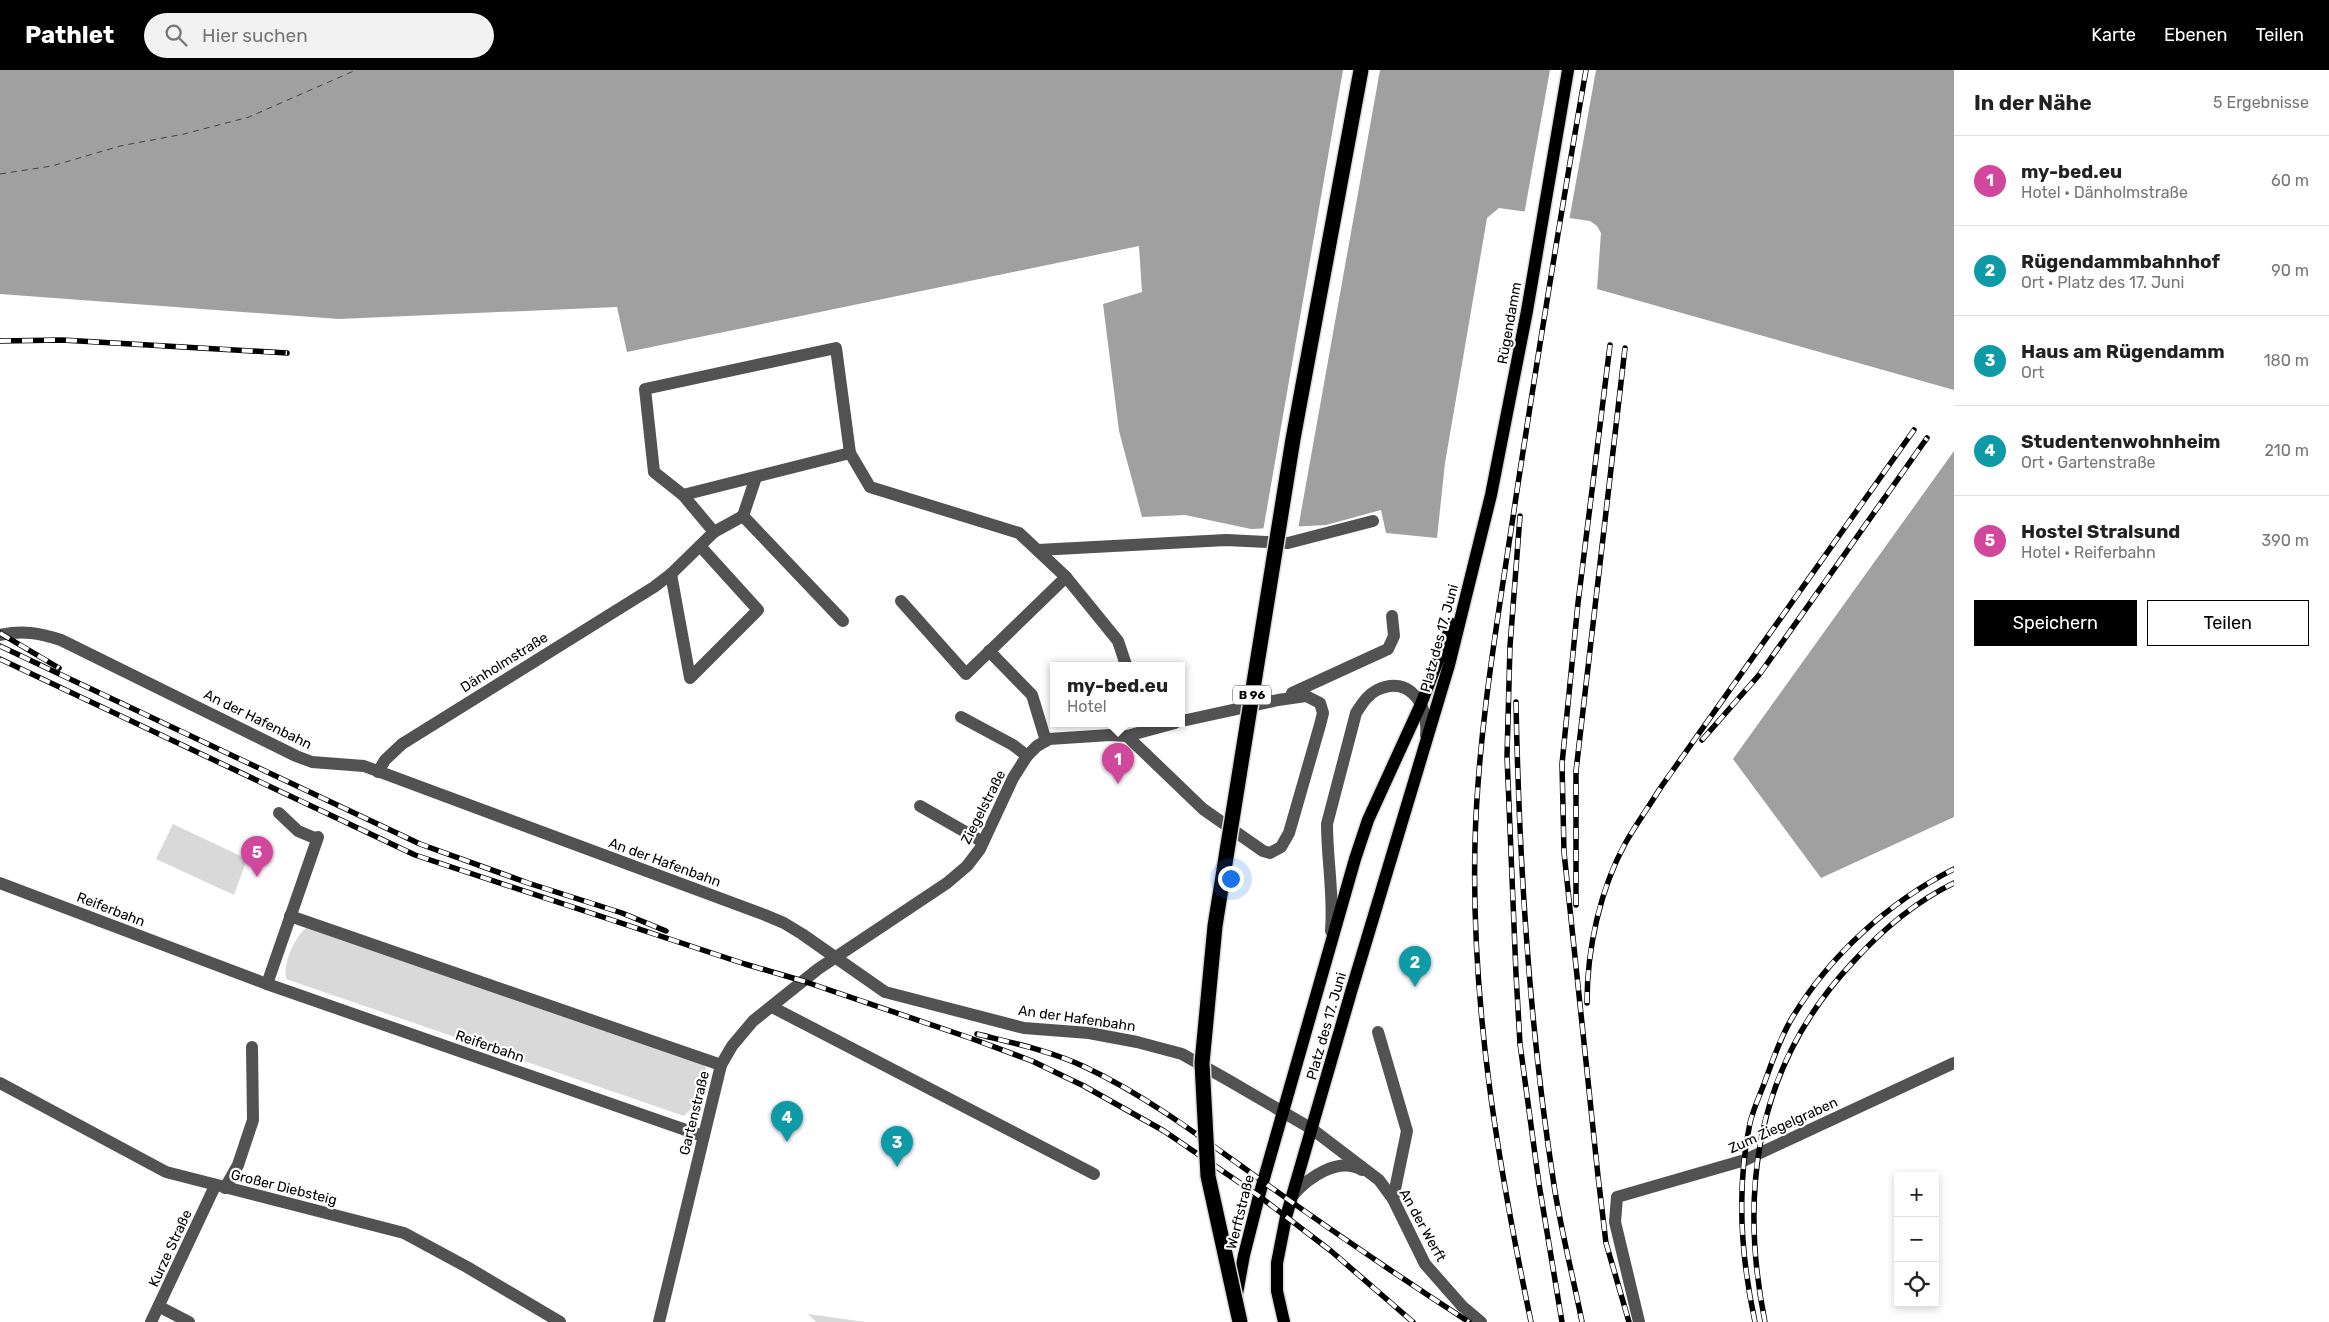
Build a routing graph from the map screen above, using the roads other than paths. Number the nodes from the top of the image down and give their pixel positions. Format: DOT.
graph roads {
  1 [pos="1361,70"];
  2 [pos="1568,70"];
  3 [pos="850,453"];
  4 [pos="756,477"];
  5 [pos="683,495"];
  6 [pos="743,516"];
  7 [pos="1373,522"];
  8 [pos="714,532"];
  9 [pos="700,546"];
  10 [pos="1038,550"];
  11 [pos="671,574"];
  12 [pos="1066,577"];
  13 [pos="1469,580"];
  14 [pos="901,601"];
  15 [pos="1392,616"];
  16 [pos="843,621"];
  17 [pos="0,635"];
  18 [pos="989,651"];
  19 [pos="1125,662"];
  20 [pos="1278,700"];
  21 [pos="1421,704"];
  22 [pos="961,717"];
  23 [pos="1185,720"];
  24 [pos="1142,727"];
  25 [pos="1127,736"];
  26 [pos="1046,741"];
  27 [pos="1425,742"];
  28 [pos="1027,756"];
  29 [pos="378,772"];
  30 [pos="920,806"];
  31 [pos="279,813"];
  32 [pos="983,842"];
  33 [pos="0,883"];
  34 [pos="290,916"];
  35 [pos="1330,943"];
  36 [pos="836,959"];
  37 [pos="267,984"];
  38 [pos="772,1007"];
  39 [pos="1378,1032"];
  40 [pos="252,1047"];
  41 [pos="1954,1063"];
  42 [pos="722,1065"];
  43 [pos="0,1082"];
  44 [pos="1282,1111"];
  45 [pos="1312,1129"];
  46 [pos="703,1136"];
  47 [pos="1094,1174"];
  48 [pos="1379,1180"];
  49 [pos="220,1187"];
  50 [pos="1293,1195"];
  51 [pos="1393,1199"];
  52 [pos="160,1307"];
  53 [pos="151,1322"];
  54 [pos="189,1322"];
  55 [pos="560,1322"];
  56 [pos="659,1322"];
  57 [pos="1234,1322"];
  58 [pos="1240,1322"];
  59 [pos="1284,1322"];
  60 [pos="1481,1322"];
  61 [pos="1639,1322"];
  1 -- 58 [label="highway, B 96, bridge"];
  2 -- 13 [label="main road, Rügendamm"];
  3 -- 4 [label="street"];
  3 -- 5 [label="street"];
  3 -- 10 [label="street"];
  4 -- 5 [label="street"];
  4 -- 6 [label="street"];
  5 -- 8 [label="street"];
  6 -- 8 [label="street, Dänholmstraße"];
  6 -- 16 [label="street"];
  7 -- 10 [label="street"];
  8 -- 9 [label="street, Dänholmstraße"];
  9 -- 11 [label="street, Dänholmstraße"];
  9 -- 11 [label="street"];
  10 -- 12 [label="street"];
  11 -- 29 [label="street, Dänholmstraße"];
  12 -- 18 [label="street"];
  12 -- 19 [label="street"];
  13 -- 21 [label="main road, Platz des 17. Juni"];
  13 -- 27 [label="main road, Platz des 17. Juni"];
  14 -- 18 [label="street"];
  15 -- 20 [label="street"];
  17 -- 29 [label="street, An der Hafenbahn"];
  18 -- 26 [label="street"];
  20 -- 23 [label="street"];
  20 -- 25 [label="street"];
  21 -- 27 [label="street"];
  21 -- 35 [label="main road, Platz des 17. Juni"];
  21 -- 35 [label="street"];
  22 -- 28 [label="street"];
  24 -- 25 [label="street, Ziegelstraße"];
  25 -- 26 [label="street, Ziegelstraße"];
  26 -- 28 [label="street, Ziegelstraße"];
  27 -- 45 [label="main road, Platz des 17. Juni"];
  28 -- 32 [label="street, Ziegelstraße"];
  29 -- 36 [label="street, An der Hafenbahn"];
  30 -- 32 [label="street"];
  31 -- 34 [label="street"];
  32 -- 36 [label="street, Ziegelstraße"];
  33 -- 37 [label="street, Reiferbahn"];
  34 -- 37 [label="street"];
  34 -- 42 [label="street"];
  35 -- 44 [label="main road, Platz des 17. Juni"];
  36 -- 38 [label="street, Gartenstraße"];
  36 -- 44 [label="street, An der Hafenbahn"];
  37 -- 46 [label="street, Reiferbahn"];
  38 -- 42 [label="street, Gartenstraße"];
  38 -- 47 [label="street"];
  39 -- 51 [label="street"];
  40 -- 49 [label="street, Kurze Straße"];
  41 -- 61 [label="street, Zum Ziegelgraben"];
  42 -- 46 [label="street, Gartenstraße"];
  43 -- 49 [label="street, Großer Diebsteig"];
  44 -- 45 [label="street, An der Hafenbahn"];
  44 -- 57 [label="main road, Werftstraße"];
  45 -- 48 [label="street, An der Werft"];
  45 -- 50 [label="main road"];
  46 -- 56 [label="street, Gartenstraße"];
  48 -- 50 [label="street"];
  48 -- 51 [label="street, An der Werft"];
  49 -- 52 [label="street, Kurze Straße"];
  49 -- 55 [label="street, Großer Diebsteig"];
  50 -- 59 [label="main road"];
  51 -- 60 [label="street, An der Werft"];
  52 -- 53 [label="street, Kurze Straße"];
  52 -- 54 [label="street"];
}
